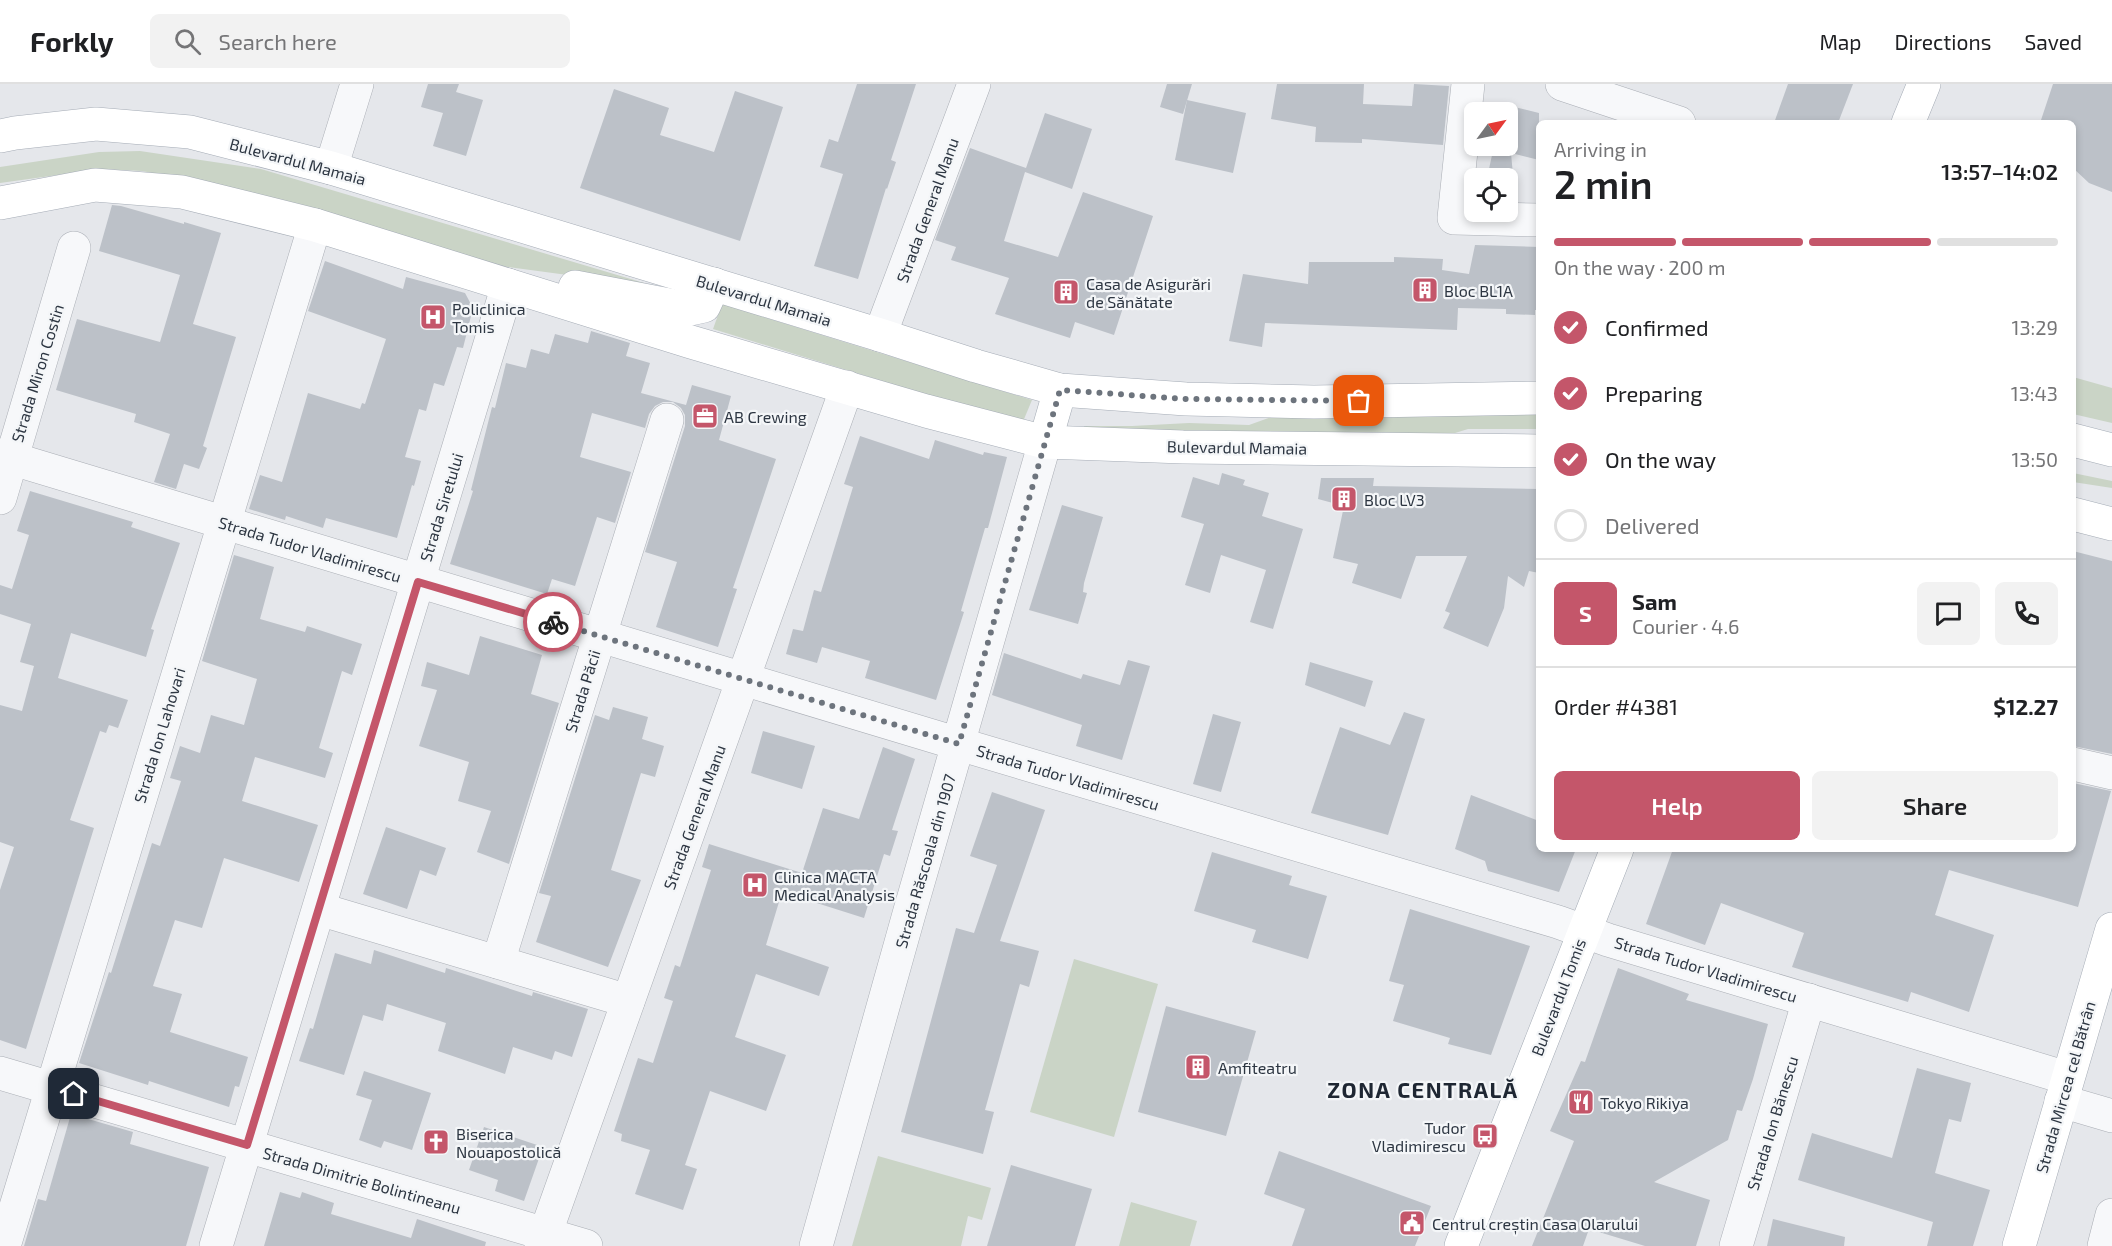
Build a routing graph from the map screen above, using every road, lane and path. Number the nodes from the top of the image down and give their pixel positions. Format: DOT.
graph roads {
  1 [pos="357,84"];
  2 [pos="974,84"];
  3 [pos="1468,84"];
  4 [pos="1562,84"];
  5 [pos="1924,84"];
  6 [pos="1670,120"];
  7 [pos="1909,120"];
  8 [pos="5,132"];
  9 [pos="331,168"];
  10 [pos="0,203"];
  11 [pos="1536,220"];
  12 [pos="315,225"];
  13 [pos="74,248"];
  14 [pos="497,282"];
  15 [pos="714,284"];
  16 [pos="880,335"];
  17 [pos="847,387"];
  18 [pos="1060,390"];
  19 [pos="1536,398"];
  20 [pos="667,420"];
  21 [pos="1045,442"];
  22 [pos="2076,442"];
  23 [pos="2112,450"];
  24 [pos="1536,451"];
  25 [pos="6,457"];
  26 [pos="0,498"];
  27 [pos="2076,515"];
  28 [pos="224,523"];
  29 [pos="2112,524"];
  30 [pos="418,582"];
  31 [pos="600,636"];
  32 [pos="743,679"];
  33 [pos="959,744"];
  34 [pos="2076,765"];
  35 [pos="2112,773"];
  36 [pos="1616,852"];
  37 [pos="319,909"];
  38 [pos="2112,929"];
  39 [pos="1584,931"];
  40 [pos="498,962"];
  41 [pos="1809,1000"];
  42 [pos="628,1001"];
  43 [pos="0,1073"];
  44 [pos="52,1088"];
  45 [pos="2064,1090"];
  46 [pos="2112,1116"];
  47 [pos="247,1145"];
  48 [pos="2112,1215"];
  49 [pos="543,1240"];
  50 [pos="4,1246"];
  51 [pos="216,1246"];
  52 [pos="586,1246"];
  53 [pos="816,1246"];
  54 [pos="1461,1246"];
  55 [pos="1736,1246"];
  56 [pos="2019,1246"];
  57 [pos="2104,1246"];
  1 -- 9 [label="street"];
  2 -- 16 [label="street, Strada General Manu"];
  3 -- 11 [label="street"];
  4 -- 6 [label="street"];
  5 -- 7 [label="main road"];
  8 -- 9 [label="main road, Bulevardul Mamaia"];
  9 -- 15 [label="main road, Bulevardul Mamaia"];
  10 -- 12 [label="main road, Bulevardul Mamaia"];
  12 -- 14 [label="main road, Bulevardul Mamaia"];
  12 -- 28 [label="street, Strada Ion Lahovari"];
  13 -- 25 [label="street, Strada Miron Costin"];
  14 -- 15 [label="main road"];
  14 -- 17 [label="main road, Bulevardul Mamaia"];
  14 -- 30 [label="street, Strada Siretului"];
  15 -- 16 [label="main road, Bulevardul Mamaia"];
  16 -- 18 [label="main road, Bulevardul Mamaia"];
  17 -- 21 [label="main road, Bulevardul Mamaia"];
  17 -- 32 [label="street, Strada General Manu"];
  18 -- 19 [label="main road, Bulevardul Mamaia"];
  18 -- 21 [label="main road"];
  20 -- 31 [label="street, Strada Păcii"];
  21 -- 24 [label="main road, Bulevardul Mamaia"];
  21 -- 33 [label="street, Strada Răscoala din 1907"];
  22 -- 23 [label="main road"];
  25 -- 26 [label="street, Strada Miron Costin"];
  25 -- 28 [label="street, Strada Tudor Vladimirescu"];
  27 -- 29 [label="main road"];
  28 -- 30 [label="street, Strada Tudor Vladimirescu"];
  28 -- 44 [label="street, Strada Ion Lahovari"];
  30 -- 31 [label="street, Strada Tudor Vladimirescu"];
  30 -- 37 [label="street, Strada Siretului"];
  31 -- 32 [label="street, Strada Tudor Vladimirescu"];
  31 -- 40 [label="street, Strada Păcii"];
  32 -- 33 [label="street, Strada Tudor Vladimirescu"];
  32 -- 42 [label="street, Strada General Manu"];
  33 -- 39 [label="street, Strada Tudor Vladimirescu"];
  33 -- 53 [label="street, Strada Răscoala din 1907"];
  34 -- 35 [label="street"];
  36 -- 39 [label="main road, Bulevardul Tomis"];
  37 -- 40 [label="street"];
  37 -- 47 [label="street, Strada Siretului"];
  38 -- 45 [label="main road, Strada Mircea cel Bătrân"];
  39 -- 41 [label="street, Strada Tudor Vladimirescu"];
  39 -- 54 [label="main road, Bulevardul Tomis"];
  40 -- 42 [label="street"];
  41 -- 45 [label="street, Strada Tudor Vladimirescu"];
  41 -- 55 [label="street, Strada Ion Bănescu"];
  42 -- 49 [label="street, Strada General Manu"];
  43 -- 44 [label="street, Strada Dimitrie Bolintineanu"];
  44 -- 47 [label="street, Strada Dimitrie Bolintineanu"];
  44 -- 50 [label="street, Strada Ion Lahovari"];
  45 -- 46 [label="street, Strada Tudor Vladimirescu"];
  45 -- 56 [label="main road, Strada Mircea cel Bătrân"];
  47 -- 49 [label="street, Strada Dimitrie Bolintineanu"];
  47 -- 51 [label="street, Strada Siretului"];
  48 -- 57 [label="street"];
  49 -- 52 [label="street, Strada Dimitrie Bolintineanu"];
}
